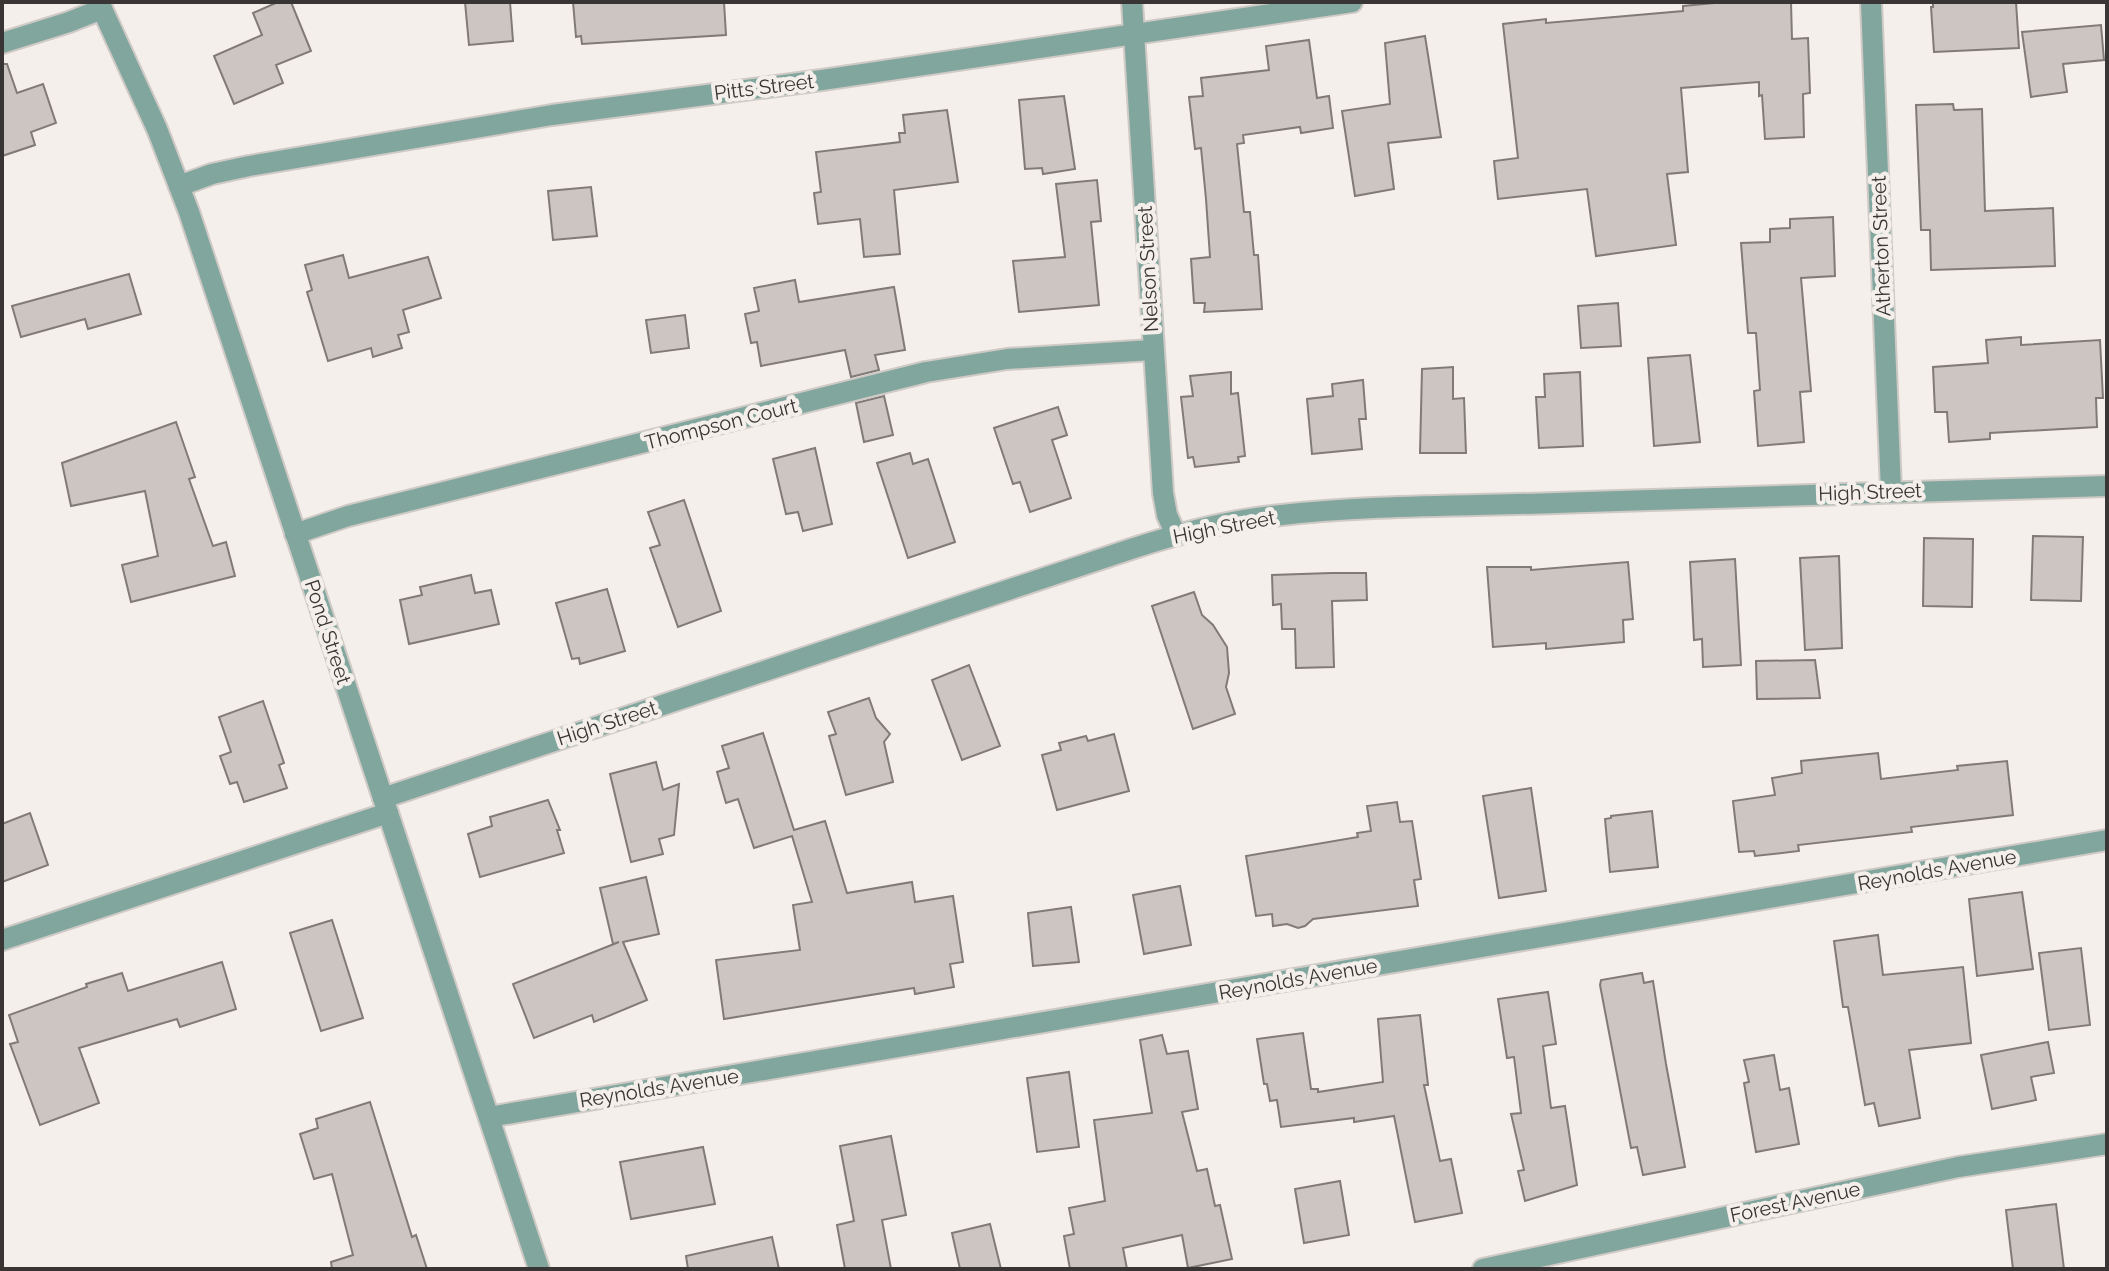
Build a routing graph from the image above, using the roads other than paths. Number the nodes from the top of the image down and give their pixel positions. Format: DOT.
graph roads {
  1 [pos="1132,2"];
  2 [pos="1352,2"];
  3 [pos="1871,2"];
  4 [pos="100,5"];
  5 [pos="1133,35"];
  6 [pos="2,43"];
  7 [pos="179,186"];
  8 [pos="1152,350"];
  9 [pos="2107,486"];
  10 [pos="1891,490"];
  11 [pos="295,534"];
  12 [pos="1176,535"];
  13 [pos="385,805"];
  14 [pos="2107,840"];
  15 [pos="2,940"];
  16 [pos="489,1117"];
  17 [pos="2107,1144"];
  18 [pos="539,1269"];
  19 [pos="1483,1269"];
  1 -- 5 [label="street, Nelson Street"];
  2 -- 5 [label="street, Pitts Street"];
  3 -- 10 [label="street, Atherton Street"];
  4 -- 6 [label="street"];
  4 -- 7 [label="street, Pond Street"];
  5 -- 7 [label="street, Pitts Street"];
  5 -- 8 [label="street, Nelson Street"];
  7 -- 11 [label="street, Pond Street"];
  8 -- 11 [label="street, Thompson Court"];
  8 -- 12 [label="street, Nelson Street"];
  9 -- 10 [label="street, High Street"];
  10 -- 12 [label="street, High Street"];
  11 -- 13 [label="street, Pond Street"];
  12 -- 13 [label="street, High Street"];
  13 -- 15 [label="street, High Street"];
  13 -- 16 [label="street, Pond Street"];
  14 -- 16 [label="street, Reynolds Avenue"];
  16 -- 18 [label="street, Pond Street"];
  17 -- 19 [label="street, Forest Avenue"];
}
